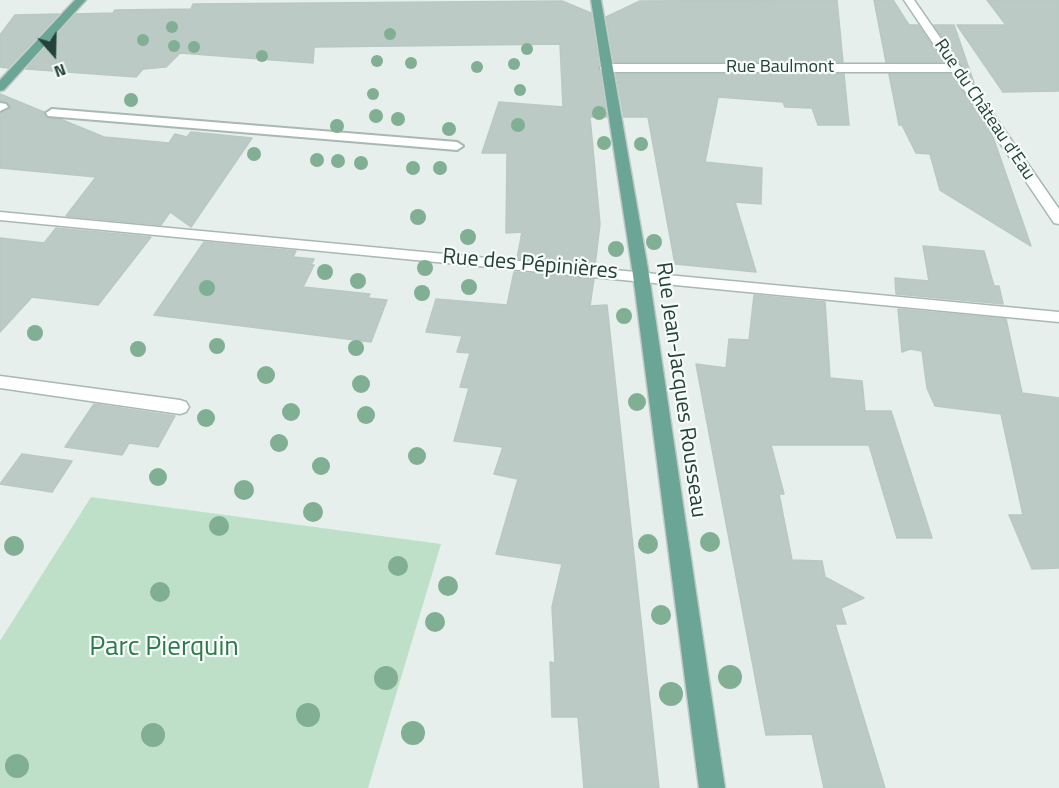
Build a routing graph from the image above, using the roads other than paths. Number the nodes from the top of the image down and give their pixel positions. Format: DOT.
graph roads {
  1 [pos="81,0"];
  2 [pos="596,0"];
  3 [pos="909,0"];
  4 [pos="606,68"];
  5 [pos="954,68"];
  6 [pos="0,87"];
  7 [pos="52,113"];
  8 [pos="457,146"];
  9 [pos="0,216"];
  10 [pos="1059,220"];
  11 [pos="641,275"];
  12 [pos="1059,317"];
  13 [pos="0,382"];
  14 [pos="180,407"];
  15 [pos="712,788"];
  1 -- 6 [label="main road"];
  2 -- 4 [label="main road, Rue Jean-Jacques Rousseau"];
  3 -- 5 [label="street, Rue du Château d'Eau"];
  4 -- 5 [label="street, Rue Baulmont"];
  4 -- 11 [label="main road, Rue Jean-Jacques Rousseau"];
  5 -- 10 [label="street, Rue du Château d'Eau"];
  7 -- 8 [label="lane"];
  9 -- 11 [label="street, Rue des Pépinières"];
  11 -- 12 [label="street, Rue des Pépinières"];
  11 -- 15 [label="main road, Rue Jean-Jacques Rousseau"];
  13 -- 14 [label="street"];
}
